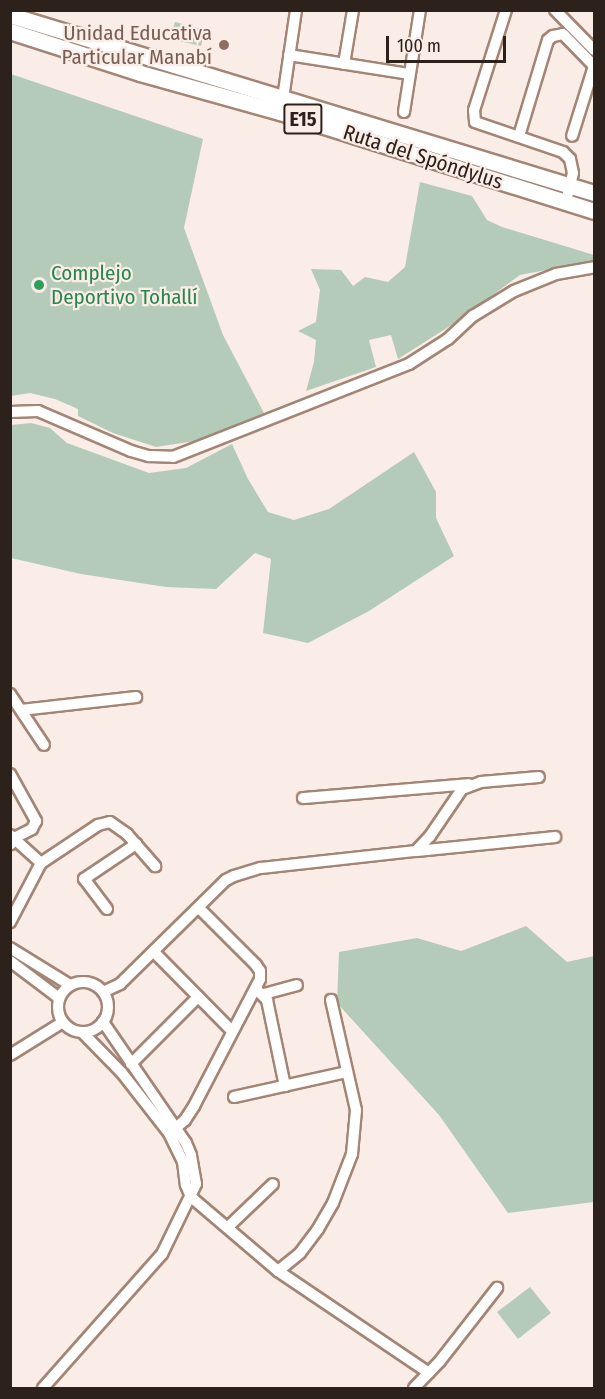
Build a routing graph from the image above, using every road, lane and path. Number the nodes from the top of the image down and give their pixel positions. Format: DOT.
graph roads {
  1 [pos="296,10"];
  2 [pos="353,10"];
  3 [pos="420,10"];
  4 [pos="506,10"];
  5 [pos="555,10"];
  6 [pos="12,20"];
  7 [pos="594,50"];
  8 [pos="289,55"];
  9 [pos="344,64"];
  10 [pos="409,74"];
  11 [pos="282,104"];
  12 [pos="404,112"];
  13 [pos="572,135"];
  14 [pos="519,136"];
  15 [pos="570,186"];
  16 [pos="594,193"];
  17 [pos="566,202"];
  18 [pos="594,211"];
  19 [pos="594,267"];
  20 [pos="10,412"];
  21 [pos="10,694"];
  22 [pos="136,697"];
  23 [pos="21,710"];
  24 [pos="44,745"];
  25 [pos="10,774"];
  26 [pos="539,777"];
  27 [pos="474,783"];
  28 [pos="303,798"];
  29 [pos="555,837"];
  30 [pos="12,839"];
  31 [pos="136,844"];
  32 [pos="417,851"];
  33 [pos="41,863"];
  34 [pos="155,866"];
  35 [pos="200,908"];
  36 [pos="107,909"];
  37 [pos="10,922"];
  38 [pos="10,948"];
  39 [pos="154,952"];
  40 [pos="10,961"];
  41 [pos="297,985"];
  42 [pos="70,986"];
  43 [pos="260,991"];
  44 [pos="103,992"];
  45 [pos="198,997"];
  46 [pos="59,998"];
  47 [pos="331,1000"];
  48 [pos="63,1022"];
  49 [pos="103,1022"];
  50 [pos="231,1030"];
  51 [pos="82,1032"];
  52 [pos="10,1055"];
  53 [pos="131,1064"];
  54 [pos="347,1072"];
  55 [pos="285,1086"];
  56 [pos="234,1097"];
  57 [pos="173,1131"];
  58 [pos="273,1184"];
  59 [pos="191,1197"];
  60 [pos="228,1227"];
  61 [pos="278,1271"];
  62 [pos="497,1288"];
  63 [pos="429,1373"];
  64 [pos="44,1389"];
  65 [pos="414,1389"];
  1 -- 8 [label="street"];
  2 -- 9 [label="street"];
  3 -- 10 [label="street"];
  4 -- 14 [label="street"];
  5 -- 7 [label="street"];
  6 -- 11 [label="highway, Ruta del Spóndylus / E15"];
  8 -- 9 [label="street"];
  8 -- 11 [label="street"];
  9 -- 10 [label="street"];
  10 -- 12 [label="street"];
  11 -- 15 [label="highway, Ruta del Spóndylus / E15"];
  11 -- 17 [label="highway, Ruta del Spóndylus / E15"];
  13 -- 14 [label="street"];
  14 -- 15 [label="street"];
  15 -- 16 [label="highway, Ruta del Spóndylus / E15"];
  15 -- 17 [label="street"];
  17 -- 18 [label="highway, Ruta del Spóndylus / E15"];
  19 -- 20 [label="street"];
  21 -- 23 [label="street"];
  22 -- 23 [label="street"];
  23 -- 24 [label="street"];
  25 -- 30 [label="street"];
  26 -- 27 [label="street"];
  27 -- 28 [label="street"];
  27 -- 32 [label="street"];
  29 -- 32 [label="street"];
  30 -- 33 [label="street"];
  31 -- 33 [label="street"];
  31 -- 34 [label="street"];
  31 -- 36 [label="street"];
  32 -- 35 [label="street"];
  33 -- 37 [label="street"];
  35 -- 39 [label="street"];
  35 -- 43 [label="street"];
  38 -- 42 [label="street"];
  39 -- 44 [label="street"];
  39 -- 45 [label="street"];
  40 -- 46 [label="street"];
  41 -- 43 [label="street"];
  42 -- 44 [label="street"];
  42 -- 46 [label="street"];
  43 -- 50 [label="street"];
  43 -- 55 [label="street"];
  44 -- 49 [label="street"];
  45 -- 50 [label="street"];
  45 -- 53 [label="street"];
  46 -- 48 [label="street"];
  47 -- 54 [label="street"];
  48 -- 51 [label="street"];
  48 -- 52 [label="street"];
  49 -- 51 [label="street"];
  49 -- 53 [label="street"];
  50 -- 57 [label="street"];
  51 -- 57 [label="street"];
  53 -- 57 [label="street"];
  54 -- 55 [label="street"];
  54 -- 61 [label="street"];
  55 -- 56 [label="street"];
  57 -- 59 [label="street"];
  58 -- 60 [label="street"];
  59 -- 60 [label="street"];
  59 -- 64 [label="street"];
  60 -- 61 [label="street"];
  61 -- 63 [label="street"];
  62 -- 63 [label="street"];
  63 -- 65 [label="street"];
}
